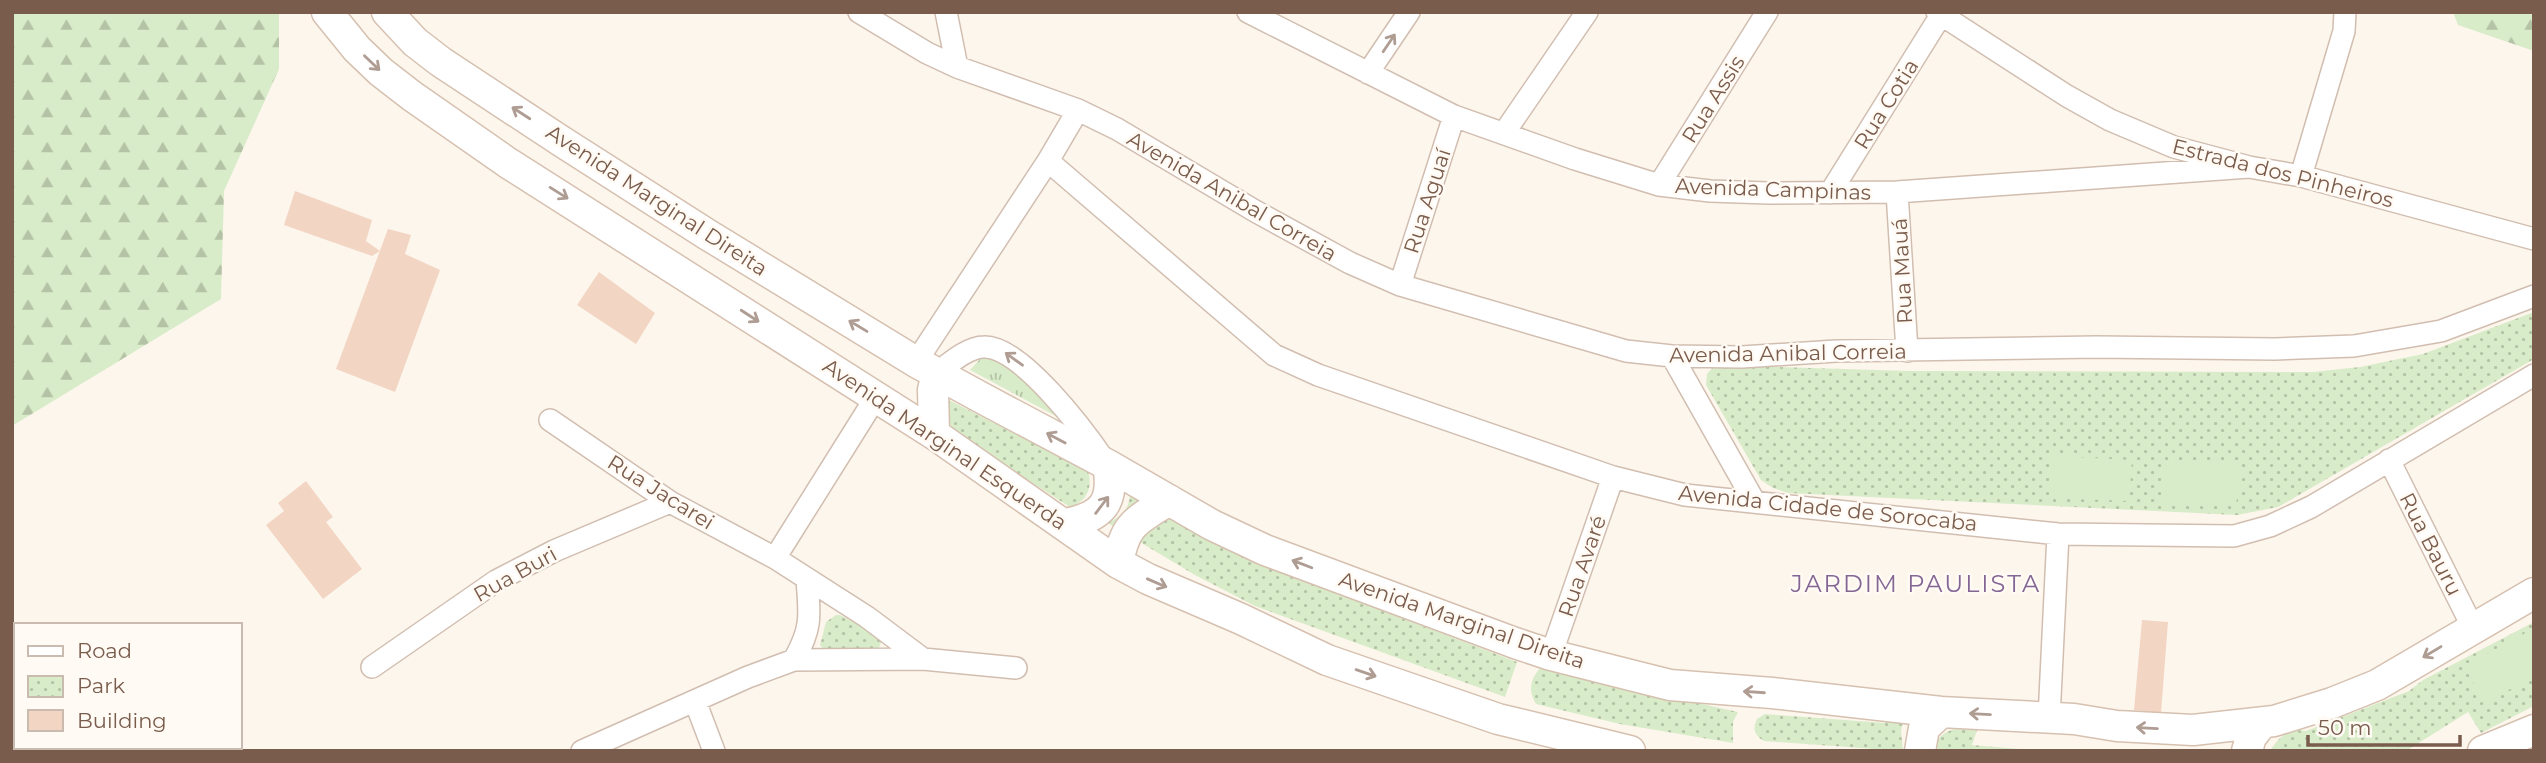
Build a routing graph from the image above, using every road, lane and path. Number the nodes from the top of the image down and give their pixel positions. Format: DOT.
graph roads {
  1 [pos="327,12"];
  2 [pos="387,12"];
  3 [pos="859,12"];
  4 [pos="946,12"];
  5 [pos="1248,12"];
  6 [pos="1409,12"];
  7 [pos="1587,12"];
  8 [pos="1767,12"];
  9 [pos="2345,12"];
  10 [pos="1939,14"];
  11 [pos="957,67"];
  12 [pos="1368,73"];
  13 [pos="1078,110"];
  14 [pos="1454,116"];
  15 [pos="1504,133"];
  16 [pos="1048,161"];
  17 [pos="2249,167"];
  18 [pos="2301,176"];
  19 [pos="1659,185"];
  20 [pos="1898,192"];
  21 [pos="1830,193"];
  22 [pos="2534,239"];
  23 [pos="1400,285"];
  24 [pos="2534,296"];
  25 [pos="1907,351"];
  26 [pos="1672,356"];
  27 [pos="927,367"];
  28 [pos="2534,375"];
  29 [pos="876,397"];
  30 [pos="550,420"];
  31 [pos="934,433"];
  32 [pos="2389,460"];
  33 [pos="1108,465"];
  34 [pos="1613,477"];
  35 [pos="1169,500"];
  36 [pos="1754,501"];
  37 [pos="670,502"];
  38 [pos="1065,524"];
  39 [pos="2058,534"];
  40 [pos="775,558"];
  41 [pos="1118,562"];
  42 [pos="807,580"];
  43 [pos="2534,593"];
  44 [pos="2473,628"];
  45 [pos="1551,654"];
  46 [pos="923,659"];
  47 [pos="794,660"];
  48 [pos="372,667"];
  49 [pos="1016,668"];
  50 [pos="695,701"];
  51 [pos="1941,712"];
  52 [pos="2049,718"];
  53 [pos="2262,723"];
  54 [pos="2193,730"];
  55 [pos="2534,730"];
  56 [pos="582,751"];
  57 [pos="714,751"];
  58 [pos="1630,751"];
  59 [pos="1920,751"];
  60 [pos="2222,751"];
  61 [pos="2247,751"];
  62 [pos="2483,751"];
  1 -- 29 [label="main road, Avenida Marginal Esquerda, one-way"];
  27 -- 2 [label="main road, Avenida Marginal Direita, one-way"];
  3 -- 11 [label="street, Avenida Anibal Correia"];
  4 -- 11 [label="street"];
  5 -- 12 [label="street, Avenida Campinas"];
  12 -- 6 [label="street, one-way"];
  7 -- 15 [label="street"];
  8 -- 19 [label="street, Rua Assis"];
  9 -- 18 [label="street"];
  10 -- 17 [label="street, Estrada dos Pinheiros"];
  10 -- 21 [label="street, Rua Cotia"];
  11 -- 13 [label="street, Avenida Anibal Correia"];
  12 -- 14 [label="street, Avenida Campinas"];
  13 -- 16 [label="street"];
  13 -- 23 [label="street, Avenida Anibal Correia"];
  14 -- 15 [label="street, Avenida Campinas"];
  14 -- 23 [label="street, Rua Aguaí"];
  15 -- 19 [label="street, Avenida Campinas"];
  16 -- 27 [label="street"];
  16 -- 34 [label="street, Avenida Cidade de Sorocaba"];
  17 -- 18 [label="street, Estrada dos Pinheiros"];
  17 -- 20 [label="street, Avenida Campinas"];
  18 -- 22 [label="street, Estrada dos Pinheiros"];
  19 -- 21 [label="street, Avenida Campinas"];
  20 -- 21 [label="street, Avenida Campinas"];
  20 -- 25 [label="street, Rua Mauá"];
  23 -- 26 [label="street, Avenida Anibal Correia"];
  24 -- 25 [label="street, Avenida Anibal Correia"];
  25 -- 26 [label="street, Avenida Anibal Correia"];
  26 -- 36 [label="street"];
  27 -- 31 [label="main road"];
  33 -- 27 [label="main road, Avenida Marginal Direita, one-way"];
  33 -- 27 [label="street, Avenida Marginal Direita, one-way"];
  28 -- 32 [label="street, Avenida Cidade de Sorocaba"];
  29 -- 31 [label="main road, Avenida Marginal Esquerda"];
  29 -- 40 [label="street"];
  30 -- 37 [label="street, Rua Jacarei"];
  31 -- 38 [label="main road, Avenida Marginal Esquerda"];
  32 -- 39 [label="street, Avenida Cidade de Sorocaba"];
  32 -- 44 [label="street, Rua Bauru"];
  33 -- 35 [label="main road, Avenida Marginal Direita"];
  38 -- 33 [label="main road, one-way"];
  34 -- 36 [label="street, Avenida Cidade de Sorocaba"];
  34 -- 45 [label="street, Rua Avaré"];
  35 -- 41 [label="main road"];
  45 -- 35 [label="main road, Avenida Marginal Direita, one-way"];
  36 -- 39 [label="street, Avenida Cidade de Sorocaba"];
  37 -- 40 [label="street, Rua Jacarei"];
  37 -- 48 [label="street, Rua Buri"];
  38 -- 41 [label="main road, Avenida Marginal Esquerda"];
  39 -- 52 [label="street"];
  40 -- 42 [label="street, Rua Jacarei"];
  41 -- 58 [label="main road, Avenida Marginal Esquerda, one-way"];
  42 -- 46 [label="street, Rua Jacarei"];
  42 -- 47 [label="street"];
  43 -- 44 [label="main road, Avenida Marginal Direita"];
  44 -- 53 [label="main road, Avenida Marginal Direita, one-way"];
  51 -- 45 [label="main road, Avenida Marginal Direita, one-way"];
  46 -- 47 [label="street"];
  46 -- 49 [label="street"];
  47 -- 50 [label="street"];
  50 -- 56 [label="street"];
  50 -- 57 [label="street"];
  52 -- 51 [label="main road, Avenida Marginal Direita, one-way"];
  51 -- 59 [label="main road"];
  54 -- 52 [label="main road, Avenida Marginal Direita, one-way"];
  53 -- 54 [label="main road, Avenida Marginal Direita"];
  53 -- 61 [label="main road"];
  54 -- 60 [label="main road"];
  55 -- 62 [label="main road"];
}
